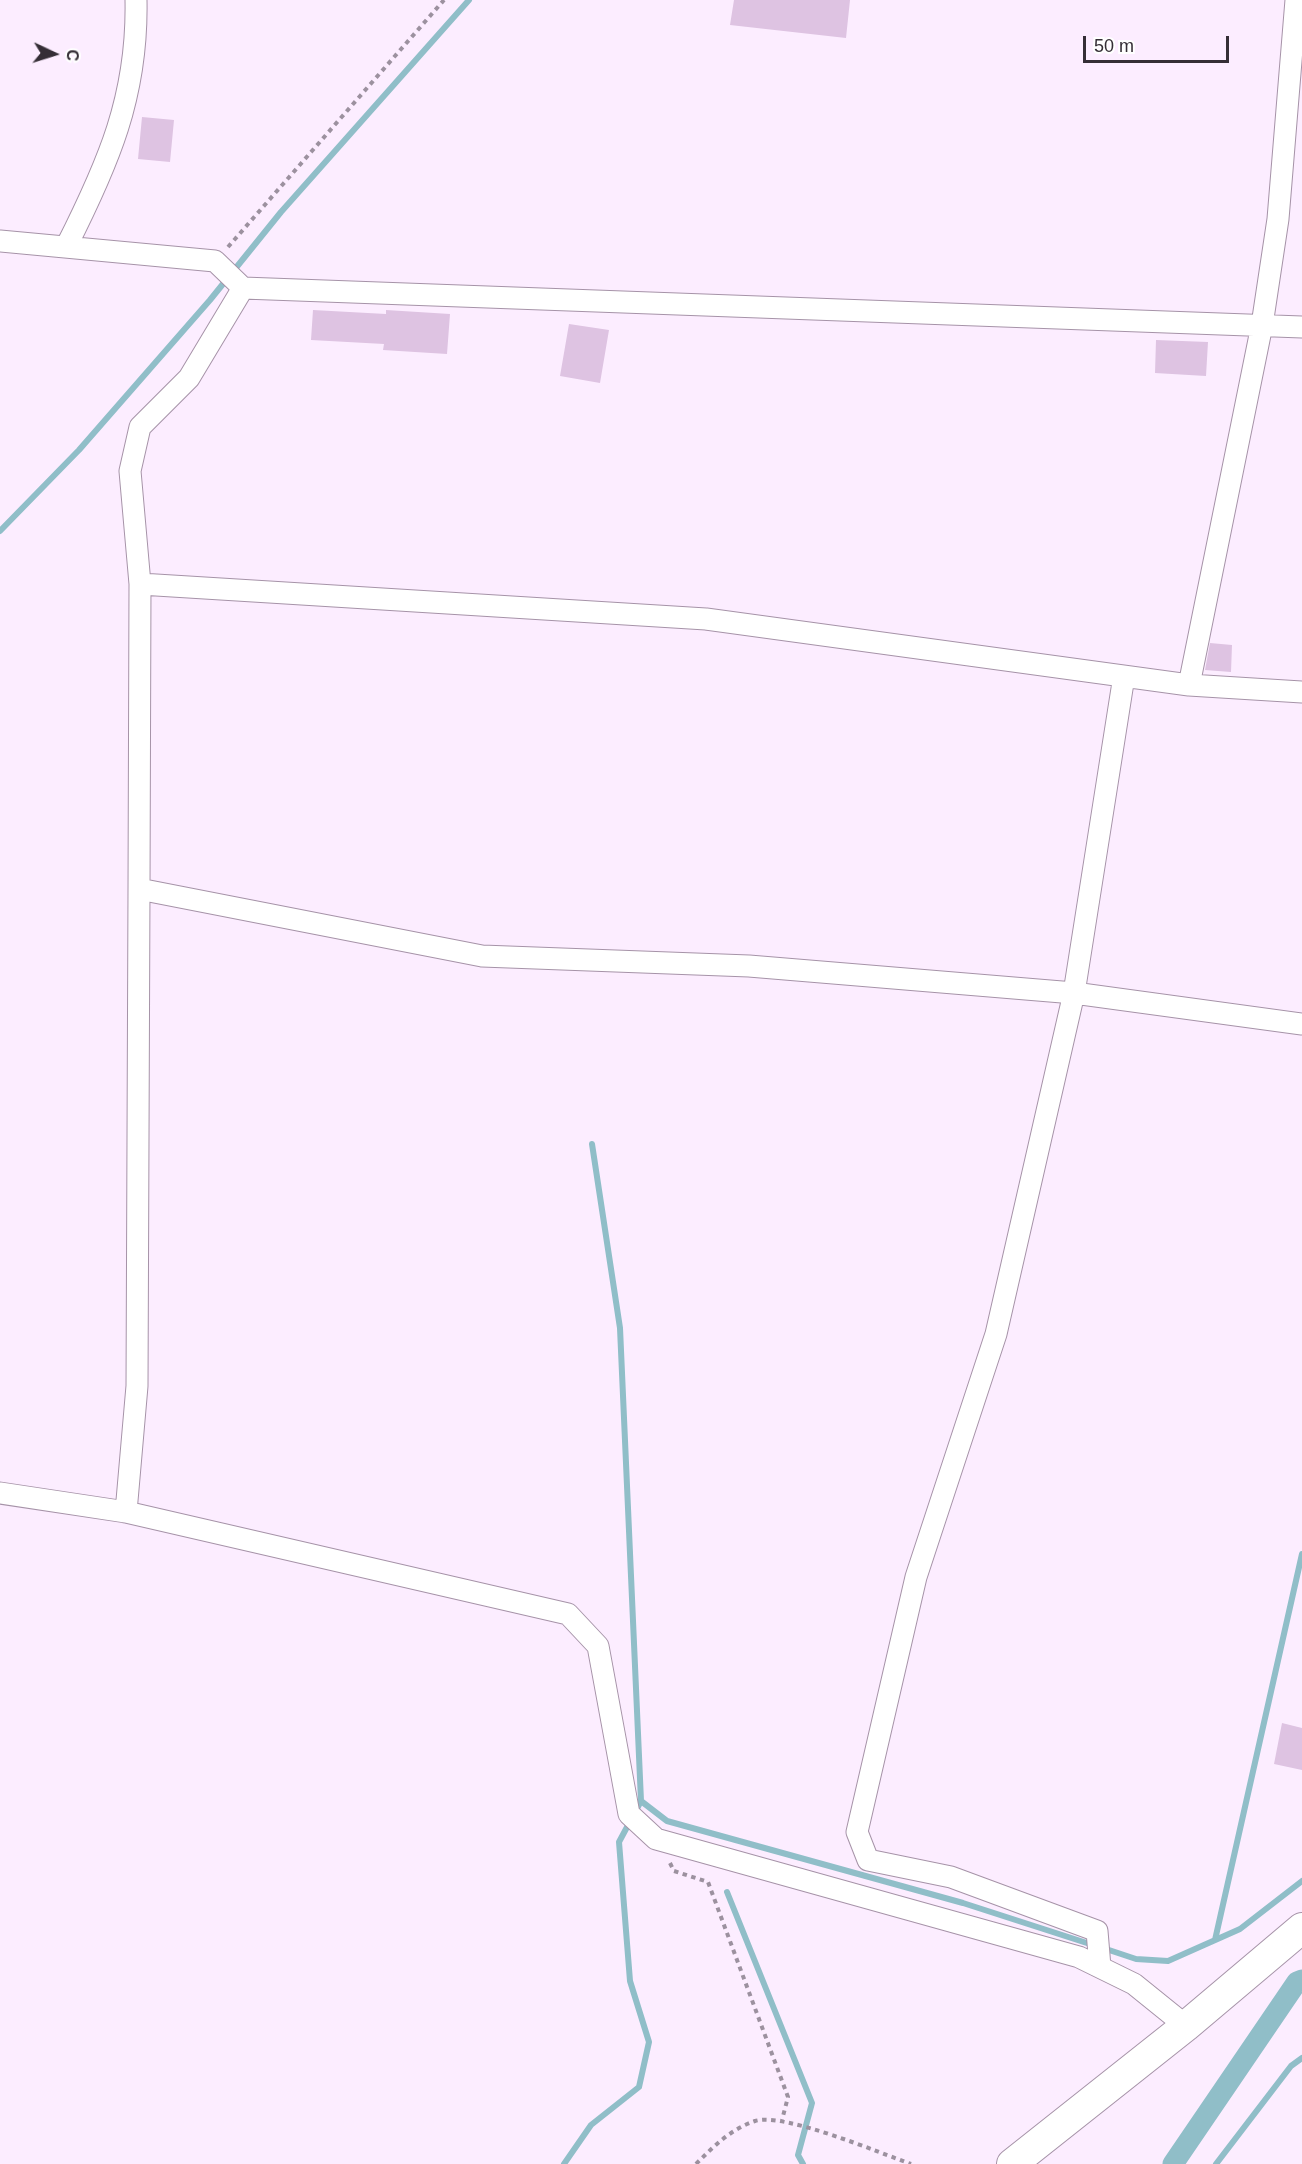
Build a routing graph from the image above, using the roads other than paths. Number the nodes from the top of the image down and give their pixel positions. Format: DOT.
graph roads {
  1 [pos="136,0"];
  2 [pos="1296,0"];
  3 [pos="0,241"];
  4 [pos="66,247"];
  5 [pos="243,288"];
  6 [pos="1262,325"];
  7 [pos="1302,327"];
  8 [pos="141,584"];
  9 [pos="1124,676"];
  10 [pos="1189,684"];
  11 [pos="1302,692"];
  12 [pos="139,889"];
  13 [pos="1074,993"];
  14 [pos="1302,1024"];
  15 [pos="0,1492"];
  16 [pos="126,1512"];
  17 [pos="1302,1928"];
  18 [pos="1100,1967"];
  19 [pos="1186,2026"];
  20 [pos="1012,2164"];
  1 -- 4 [label="street"];
  2 -- 6 [label="street"];
  3 -- 4 [label="street"];
  4 -- 5 [label="street"];
  5 -- 6 [label="street"];
  5 -- 8 [label="street"];
  6 -- 7 [label="street"];
  6 -- 10 [label="street"];
  8 -- 9 [label="street"];
  8 -- 12 [label="street"];
  9 -- 10 [label="street"];
  9 -- 13 [label="street"];
  10 -- 11 [label="street"];
  12 -- 13 [label="street"];
  12 -- 16 [label="street"];
  13 -- 14 [label="street"];
  13 -- 18 [label="street"];
  15 -- 16 [label="street"];
  16 -- 18 [label="street"];
  17 -- 19 [label="street"];
  18 -- 19 [label="street"];
  19 -- 20 [label="street"];
}
